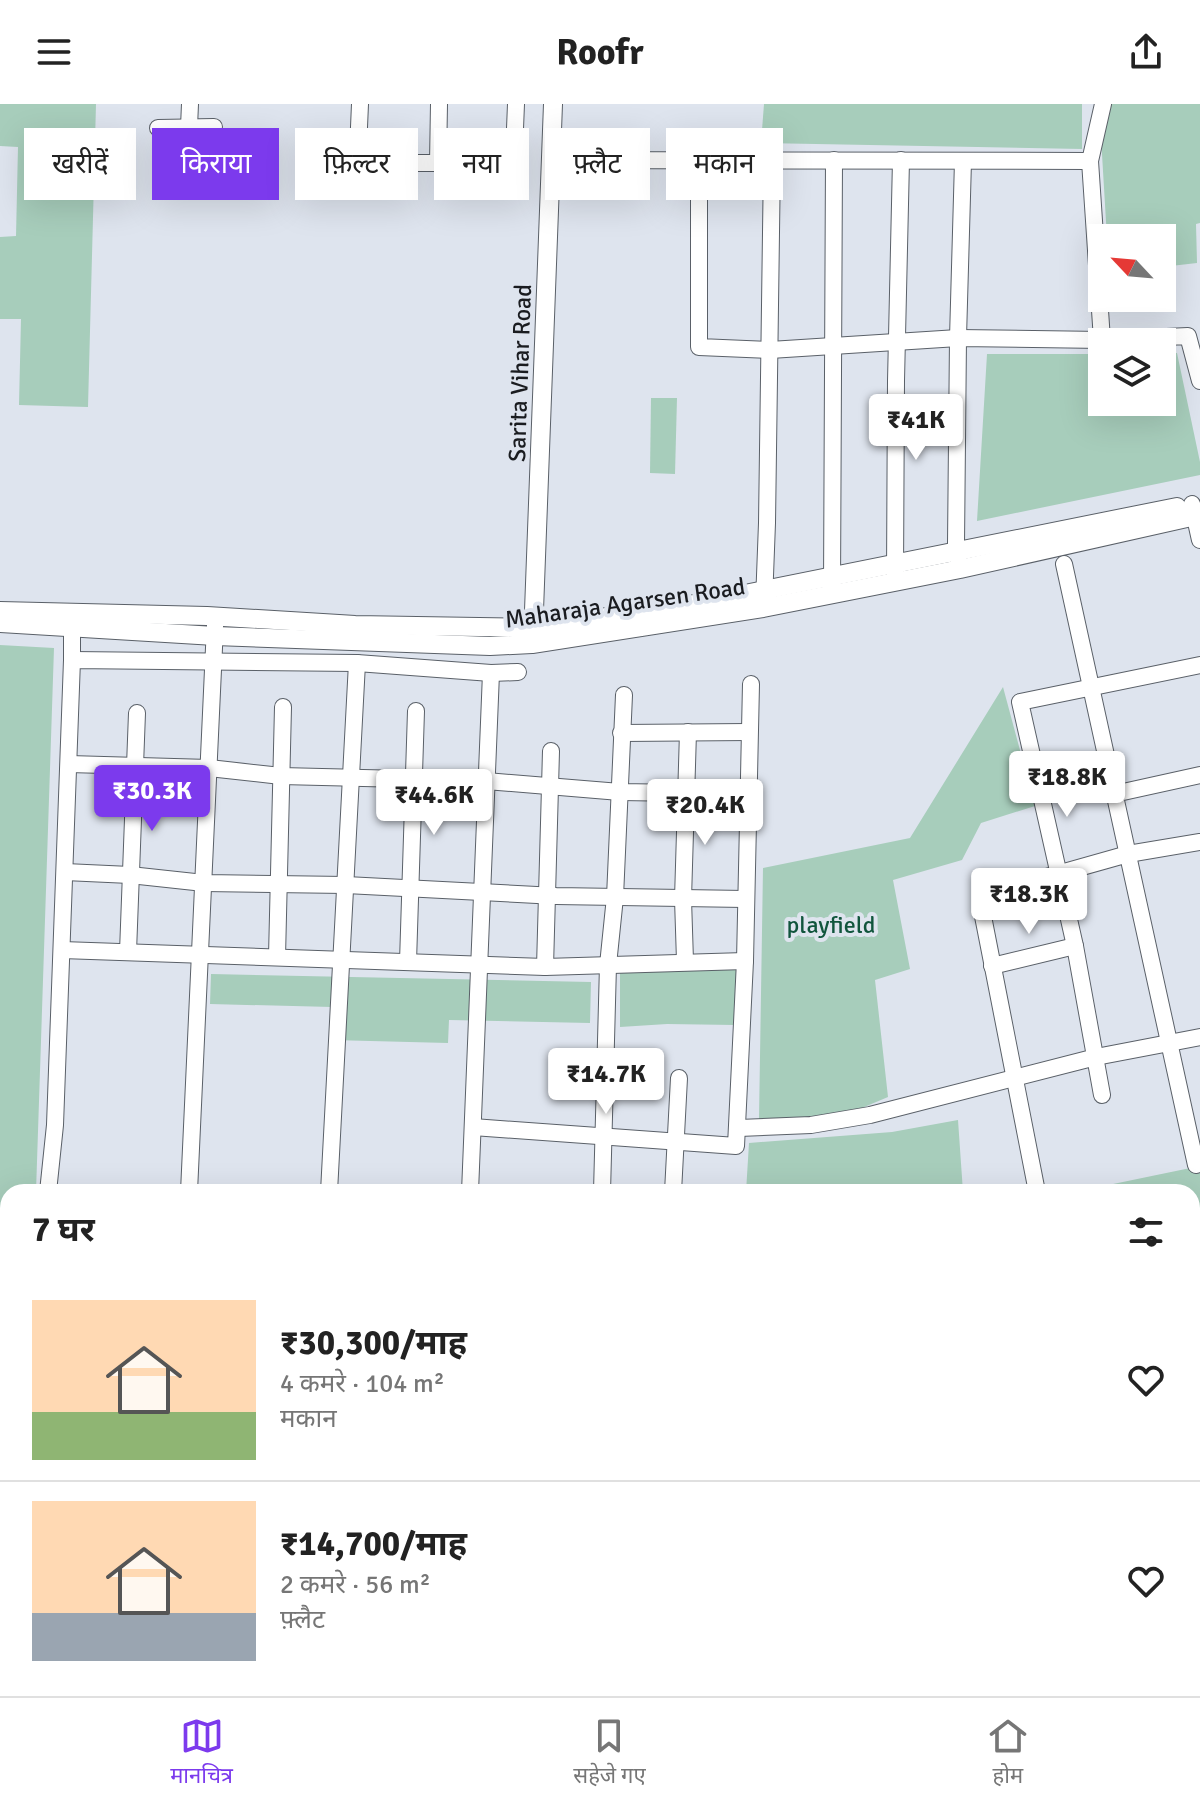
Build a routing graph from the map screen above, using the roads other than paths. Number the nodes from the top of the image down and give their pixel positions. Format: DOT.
graph roads {
  1 [pos="190,104"];
  2 [pos="360,104"];
  3 [pos="439,104"];
  4 [pos="516,104"];
  5 [pos="553,104"];
  6 [pos="1103,104"];
  7 [pos="189,127"];
  8 [pos="214,127"];
  9 [pos="158,128"];
  10 [pos="359,128"];
  11 [pos="439,128"];
  12 [pos="515,128"];
  13 [pos="553,128"];
  14 [pos="783,160"];
  15 [pos="834,160"];
  16 [pos="901,160"];
  17 [pos="963,161"];
  18 [pos="1090,161"];
  19 [pos="550,200"];
  20 [pos="699,200"];
  21 [pos="772,200"];
  22 [pos="1101,328"];
  23 [pos="1176,337"];
  24 [pos="958,338"];
  25 [pos="1088,340"];
  26 [pos="896,342"];
  27 [pos="832,346"];
  28 [pos="770,350"];
  29 [pos="1200,381"];
  30 [pos="1196,509"];
  31 [pos="1200,540"];
  32 [pos="959,560"];
  33 [pos="1064,564"];
  34 [pos="896,573"];
  35 [pos="832,585"];
  36 [pos="764,599"];
  37 [pos="0,611"];
  38 [pos="215,616"];
  39 [pos="72,619"];
  40 [pos="0,623"];
  41 [pos="215,636"];
  42 [pos="533,636"];
  43 [pos="72,660"];
  44 [pos="215,663"];
  45 [pos="357,663"];
  46 [pos="1200,665"];
  47 [pos="518,672"];
  48 [pos="491,673"];
  49 [pos="751,684"];
  50 [pos="1091,688"];
  51 [pos="624,695"];
  52 [pos="283,707"];
  53 [pos="416,711"];
  54 [pos="137,713"];
  55 [pos="688,732"];
  56 [pos="749,732"];
  57 [pos="621,733"];
  58 [pos="551,751"];
  59 [pos="69,764"];
  60 [pos="135,766"];
  61 [pos="209,768"];
  62 [pos="1200,775"];
  63 [pos="281,776"];
  64 [pos="353,778"];
  65 [pos="415,778"];
  66 [pos="486,781"];
  67 [pos="551,786"];
  68 [pos="620,792"];
  69 [pos="686,794"];
  70 [pos="748,794"];
  71 [pos="1114,794"];
  72 [pos="1200,842"];
  73 [pos="1128,854"];
  74 [pos="65,872"];
  75 [pos="130,875"];
  76 [pos="1059,875"];
  77 [pos="204,883"];
  78 [pos="278,883"];
  79 [pos="346,885"];
  80 [pos="412,887"];
  81 [pos="482,890"];
  82 [pos="546,895"];
  83 [pos="615,897"];
  84 [pos="683,899"];
  85 [pos="745,899"];
  86 [pos="1075,946"];
  87 [pos="62,950"];
  88 [pos="128,952"];
  89 [pos="201,955"];
  90 [pos="277,957"];
  91 [pos="342,960"];
  92 [pos="685,961"];
  93 [pos="745,961"];
  94 [pos="408,962"];
  95 [pos="479,965"];
  96 [pos="608,965"];
  97 [pos="992,966"];
  98 [pos="545,967"];
  99 [pos="1200,1037"];
  100 [pos="1170,1044"];
  101 [pos="1096,1057"];
  102 [pos="679,1078"];
  103 [pos="1014,1079"];
  104 [pos="1102,1095"];
  105 [pos="473,1127"];
  106 [pos="739,1128"];
  107 [pos="604,1136"];
  108 [pos="675,1142"];
  109 [pos="1196,1155"];
  110 [pos="49,1184"];
  111 [pos="189,1184"];
  112 [pos="329,1184"];
  113 [pos="470,1184"];
  114 [pos="602,1184"];
  115 [pos="673,1184"];
  116 [pos="1035,1184"];
  1 -- 7 [label="street"];
  2 -- 10 [label="street"];
  3 -- 11 [label="street"];
  4 -- 12 [label="street"];
  5 -- 13 [label="street, Sarita Vihar Road"];
  6 -- 18 [label="street"];
  7 -- 8 [label="street"];
  7 -- 9 [label="street"];
  14 -- 15 [label="street"];
  15 -- 16 [label="street"];
  15 -- 27 [label="street"];
  16 -- 17 [label="street"];
  16 -- 26 [label="street"];
  17 -- 18 [label="street"];
  17 -- 24 [label="street"];
  18 -- 22 [label="street"];
  19 -- 42 [label="street, Sarita Vihar Road"];
  20 -- 28 [label="street"];
  21 -- 28 [label="street"];
  23 -- 29 [label="street"];
  24 -- 25 [label="street"];
  24 -- 26 [label="street"];
  24 -- 32 [label="street"];
  26 -- 27 [label="street"];
  26 -- 34 [label="street"];
  27 -- 28 [label="street"];
  27 -- 35 [label="street"];
  28 -- 36 [label="street"];
  30 -- 31 [label="street"];
  30 -- 32 [label="street, Maharaja Agarsen Road"];
  32 -- 34 [label="street, Maharaja Agarsen Road"];
  33 -- 50 [label="street"];
  34 -- 35 [label="street, Maharaja Agarsen Road"];
  35 -- 36 [label="street, Maharaja Agarsen Road"];
  36 -- 42 [label="street, Maharaja Agarsen Road"];
  37 -- 39 [label="street, Maharaja Agarsen Road"];
  38 -- 39 [label="street, Maharaja Agarsen Road"];
  38 -- 41 [label="street"];
  38 -- 42 [label="street, Maharaja Agarsen Road"];
  39 -- 40 [label="street, Maharaja Agarsen Road"];
  39 -- 41 [label="street, Maharaja Agarsen Road"];
  39 -- 43 [label="street"];
  41 -- 42 [label="street, Maharaja Agarsen Road"];
  41 -- 44 [label="street"];
  43 -- 44 [label="street"];
  43 -- 59 [label="street"];
  44 -- 45 [label="street"];
  44 -- 61 [label="street"];
  45 -- 48 [label="street"];
  45 -- 64 [label="street"];
  46 -- 50 [label="street"];
  47 -- 48 [label="street"];
  48 -- 66 [label="street"];
  49 -- 56 [label="street"];
  50 -- 71 [label="street"];
  50 -- 76 [label="street"];
  51 -- 57 [label="street"];
  52 -- 63 [label="street"];
  53 -- 65 [label="street"];
  54 -- 60 [label="street"];
  55 -- 56 [label="street"];
  55 -- 57 [label="street"];
  55 -- 69 [label="street"];
  56 -- 70 [label="street"];
  57 -- 68 [label="street"];
  58 -- 67 [label="street"];
  59 -- 60 [label="street"];
  59 -- 74 [label="street"];
  60 -- 61 [label="street"];
  60 -- 75 [label="street"];
  61 -- 63 [label="street"];
  61 -- 77 [label="street"];
  62 -- 71 [label="street"];
  63 -- 64 [label="street"];
  63 -- 78 [label="street"];
  64 -- 65 [label="street"];
  64 -- 79 [label="street"];
  65 -- 66 [label="street"];
  65 -- 80 [label="street"];
  66 -- 67 [label="street"];
  66 -- 81 [label="street"];
  67 -- 68 [label="street"];
  67 -- 82 [label="street"];
  68 -- 69 [label="street"];
  68 -- 83 [label="street"];
  69 -- 70 [label="street"];
  69 -- 84 [label="street"];
  70 -- 85 [label="street"];
  71 -- 73 [label="street"];
  72 -- 73 [label="street"];
  73 -- 76 [label="street"];
  73 -- 100 [label="street"];
  74 -- 75 [label="street"];
  74 -- 87 [label="street"];
  75 -- 77 [label="street"];
  75 -- 88 [label="street"];
  76 -- 86 [label="street"];
  76 -- 97 [label="street"];
  77 -- 78 [label="street"];
  77 -- 89 [label="street"];
  78 -- 79 [label="street"];
  78 -- 90 [label="street"];
  79 -- 80 [label="street"];
  79 -- 91 [label="street"];
  80 -- 81 [label="street"];
  80 -- 94 [label="street"];
  81 -- 82 [label="street"];
  81 -- 95 [label="street"];
  82 -- 83 [label="street"];
  82 -- 98 [label="street"];
  83 -- 84 [label="street"];
  83 -- 96 [label="street"];
  84 -- 85 [label="street"];
  84 -- 92 [label="street"];
  85 -- 93 [label="street"];
  86 -- 97 [label="street"];
  86 -- 101 [label="street"];
  87 -- 88 [label="street"];
  87 -- 110 [label="street"];
  88 -- 89 [label="street"];
  89 -- 90 [label="street"];
  89 -- 111 [label="street"];
  90 -- 91 [label="street"];
  91 -- 94 [label="street"];
  91 -- 112 [label="street"];
  92 -- 93 [label="street"];
  92 -- 96 [label="street"];
  93 -- 106 [label="street"];
  94 -- 95 [label="street"];
  95 -- 98 [label="street"];
  95 -- 105 [label="street"];
  96 -- 98 [label="street"];
  96 -- 107 [label="street"];
  97 -- 103 [label="street"];
  99 -- 100 [label="street"];
  100 -- 101 [label="street"];
  100 -- 109 [label="street"];
  101 -- 103 [label="street"];
  101 -- 104 [label="street"];
  102 -- 108 [label="street"];
  103 -- 106 [label="street"];
  103 -- 116 [label="street"];
  105 -- 107 [label="street"];
  105 -- 113 [label="street"];
  106 -- 108 [label="street"];
  107 -- 108 [label="street"];
  107 -- 114 [label="street"];
  108 -- 115 [label="street"];
}
